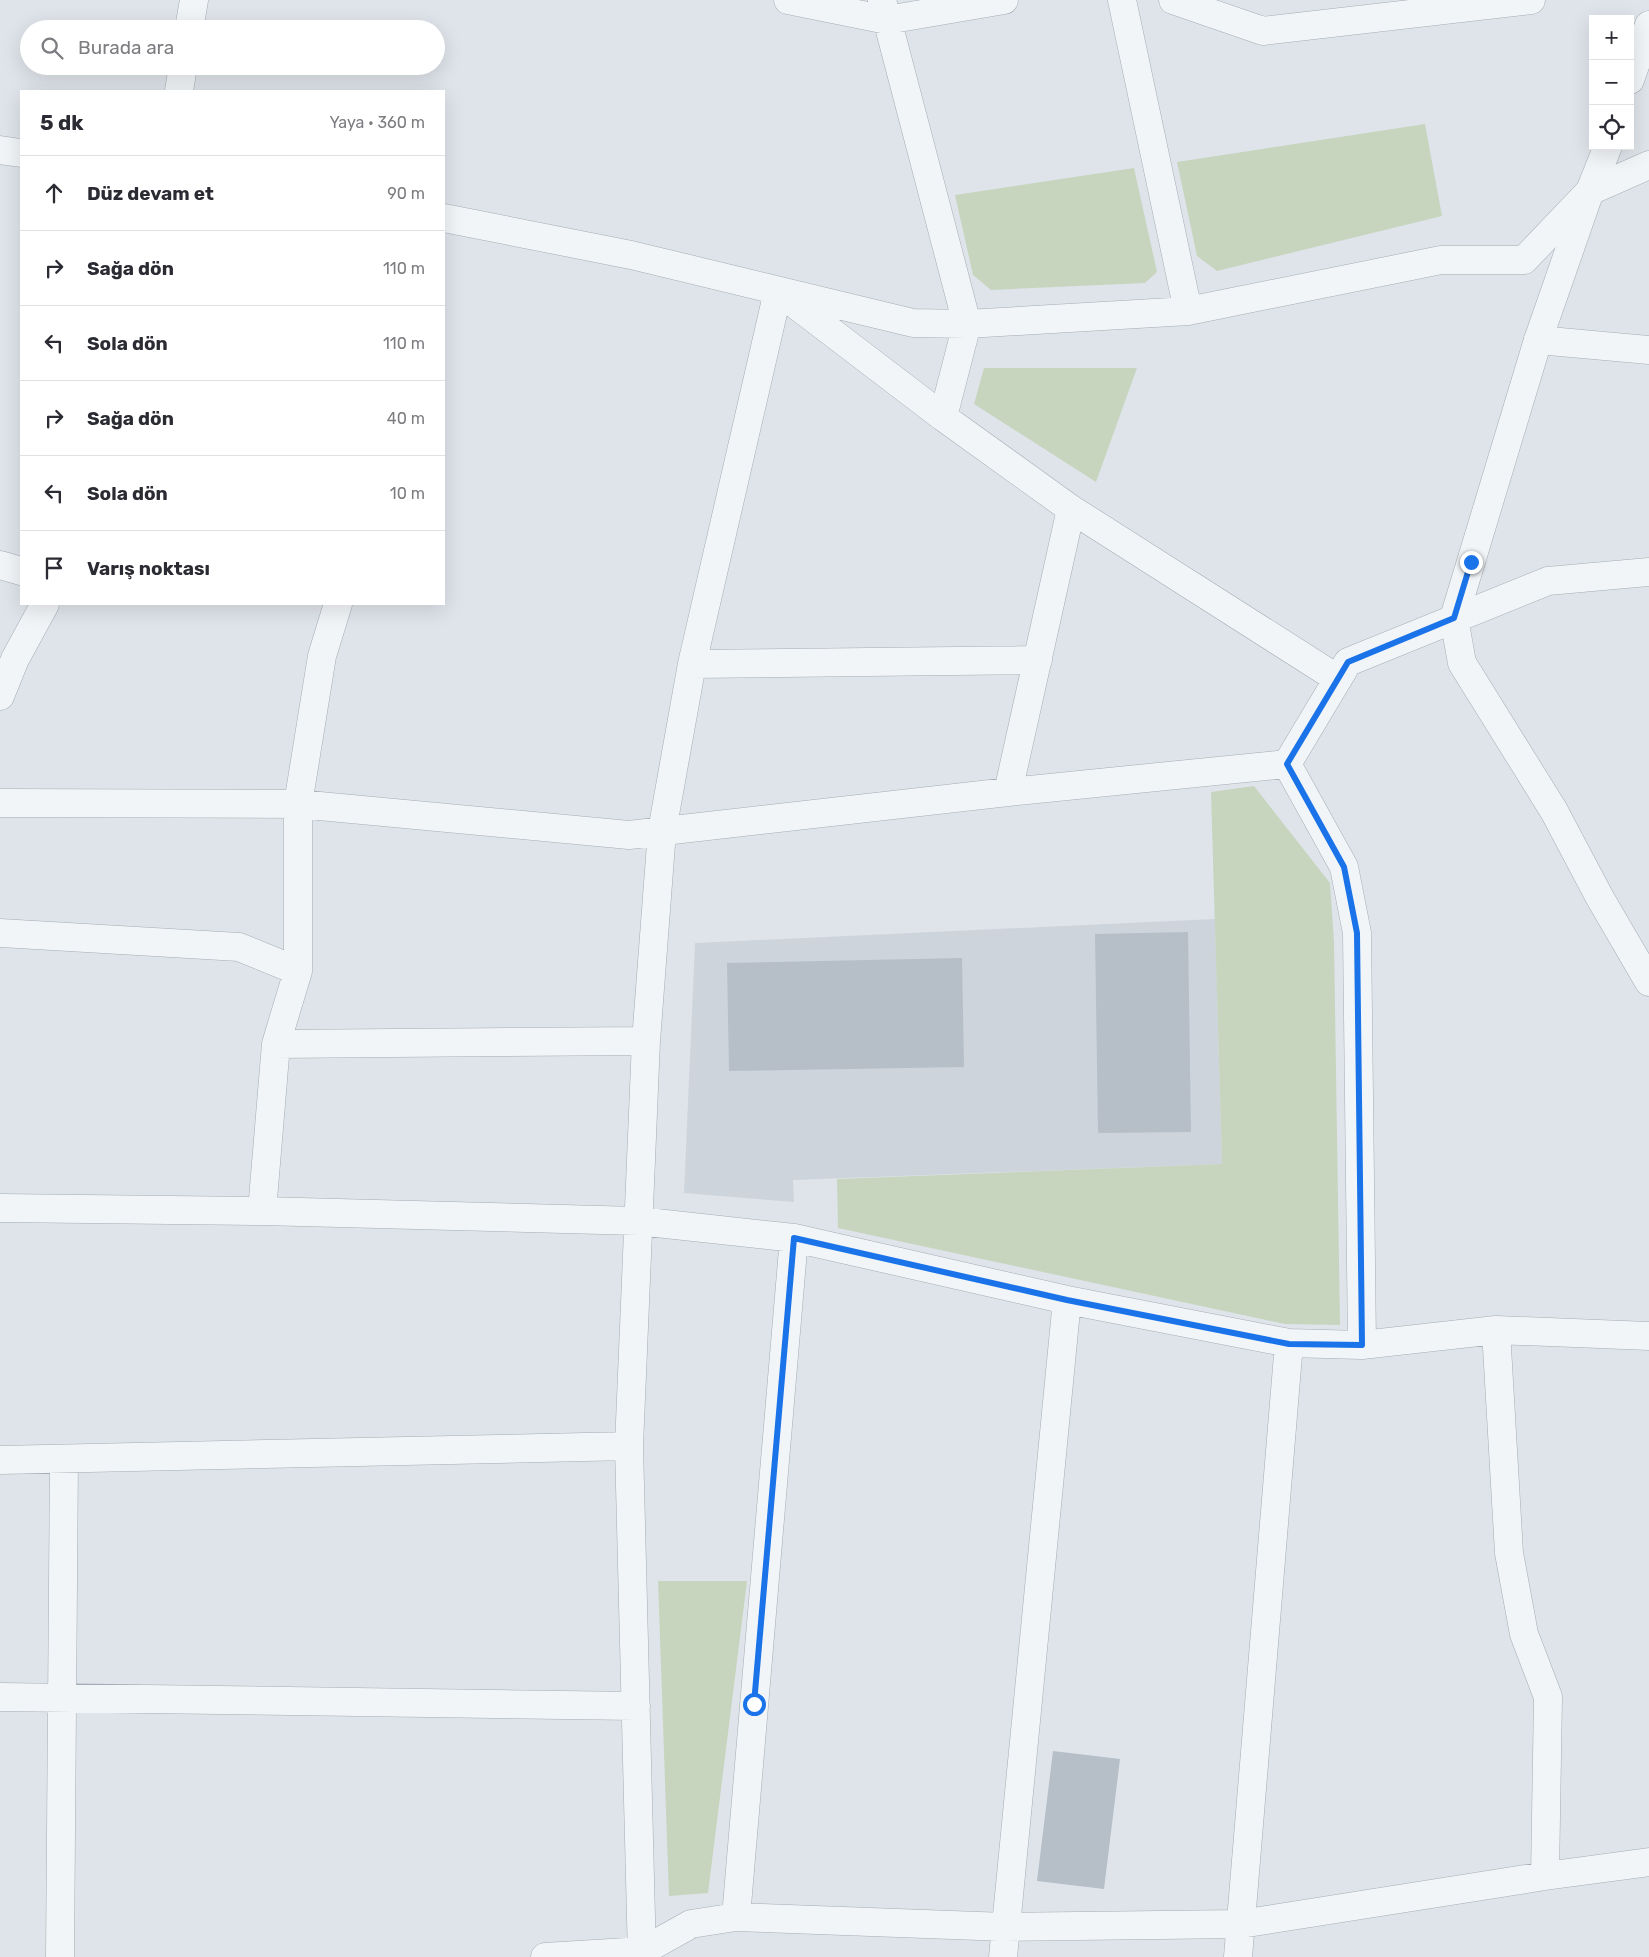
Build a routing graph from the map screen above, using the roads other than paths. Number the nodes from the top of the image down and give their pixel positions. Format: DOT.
graph roads {
  1 [pos="194,0"];
  2 [pos="788,0"];
  3 [pos="1004,0"];
  4 [pos="1122,0"];
  5 [pos="1173,0"];
  6 [pos="1531,0"];
  7 [pos="884,10"];
  8 [pos="191,20"];
  9 [pos="1649,25"];
  10 [pos="1634,68"];
  11 [pos="182,75"];
  12 [pos="179,90"];
  13 [pos="0,150"];
  14 [pos="1606,150"];
  15 [pos="20,152"];
  16 [pos="1649,166"];
  17 [pos="1590,190"];
  18 [pos="445,218"];
  19 [pos="778,291"];
  20 [pos="1188,312"];
  21 [pos="967,324"];
  22 [pos="1538,340"];
  23 [pos="1649,350"];
  24 [pos="943,417"];
  25 [pos="1071,509"];
  26 [pos="0,565"];
  27 [pos="20,572"];
  28 [pos="1649,572"];
  29 [pos="44,605"];
  30 [pos="338,605"];
  31 [pos="1454,618"];
  32 [pos="1038,660"];
  33 [pos="692,664"];
  34 [pos="1338,679"];
  35 [pos="0,696"];
  36 [pos="1287,764"];
  37 [pos="1008,792"];
  38 [pos="0,803"];
  39 [pos="298,804"];
  40 [pos="662,831"];
  41 [pos="0,932"];
  42 [pos="298,971"];
  43 [pos="1649,982"];
  44 [pos="646,1041"];
  45 [pos="276,1044"];
  46 [pos="0,1208"];
  47 [pos="262,1211"];
  48 [pos="638,1221"];
  49 [pos="794,1238"];
  50 [pos="1067,1300"];
  51 [pos="1496,1330"];
  52 [pos="1649,1336"];
  53 [pos="1289,1344"];
  54 [pos="1362,1345"];
  55 [pos="628,1446"];
  56 [pos="64,1458"];
  57 [pos="0,1460"];
  58 [pos="0,1697"];
  59 [pos="62,1698"];
  60 [pos="636,1706"];
  61 [pos="1649,1862"];
  62 [pos="1545,1876"];
  63 [pos="736,1917"];
  64 [pos="1240,1924"];
  65 [pos="1006,1927"];
  66 [pos="643,1954"];
  67 [pos="60,1957"];
  68 [pos="546,1957"];
  69 [pos="1003,1957"];
  70 [pos="1238,1957"];
  1 -- 8 [label="street"];
  2 -- 7 [label="street"];
  3 -- 7 [label="street"];
  4 -- 20 [label="street"];
  5 -- 6 [label="street"];
  7 -- 21 [label="street"];
  9 -- 10 [label="street"];
  11 -- 12 [label="street"];
  13 -- 15 [label="street"];
  14 -- 17 [label="street"];
  16 -- 17 [label="street"];
  17 -- 20 [label="street"];
  17 -- 22 [label="street"];
  18 -- 19 [label="street"];
  19 -- 21 [label="street"];
  19 -- 24 [label="street"];
  19 -- 33 [label="street"];
  20 -- 21 [label="street"];
  21 -- 24 [label="street"];
  22 -- 23 [label="street"];
  22 -- 31 [label="street"];
  24 -- 25 [label="street"];
  25 -- 32 [label="street"];
  25 -- 34 [label="street"];
  26 -- 27 [label="street"];
  28 -- 31 [label="street"];
  29 -- 35 [label="street"];
  30 -- 39 [label="street"];
  31 -- 34 [label="street"];
  31 -- 43 [label="street"];
  32 -- 33 [label="street"];
  32 -- 37 [label="street"];
  33 -- 40 [label="street"];
  34 -- 36 [label="street"];
  36 -- 37 [label="street"];
  36 -- 54 [label="street"];
  37 -- 40 [label="street"];
  38 -- 39 [label="street"];
  39 -- 40 [label="street"];
  39 -- 42 [label="street"];
  40 -- 44 [label="street"];
  41 -- 42 [label="street"];
  42 -- 45 [label="street"];
  44 -- 45 [label="street"];
  44 -- 48 [label="street"];
  45 -- 47 [label="street"];
  46 -- 47 [label="street"];
  47 -- 48 [label="street"];
  48 -- 49 [label="street"];
  48 -- 55 [label="street"];
  49 -- 50 [label="street"];
  49 -- 63 [label="street"];
  50 -- 53 [label="street"];
  50 -- 65 [label="street"];
  51 -- 52 [label="street"];
  51 -- 54 [label="street"];
  51 -- 62 [label="street"];
  53 -- 54 [label="street"];
  53 -- 64 [label="street"];
  55 -- 56 [label="street"];
  55 -- 60 [label="street"];
  56 -- 57 [label="street"];
  56 -- 59 [label="street"];
  58 -- 59 [label="street"];
  59 -- 60 [label="street"];
  59 -- 67 [label="street"];
  60 -- 66 [label="street"];
  61 -- 62 [label="street"];
  62 -- 64 [label="street"];
  63 -- 65 [label="street"];
  63 -- 66 [label="street"];
  64 -- 65 [label="street"];
  64 -- 70 [label="street"];
  65 -- 69 [label="street"];
  66 -- 68 [label="street"];
}
